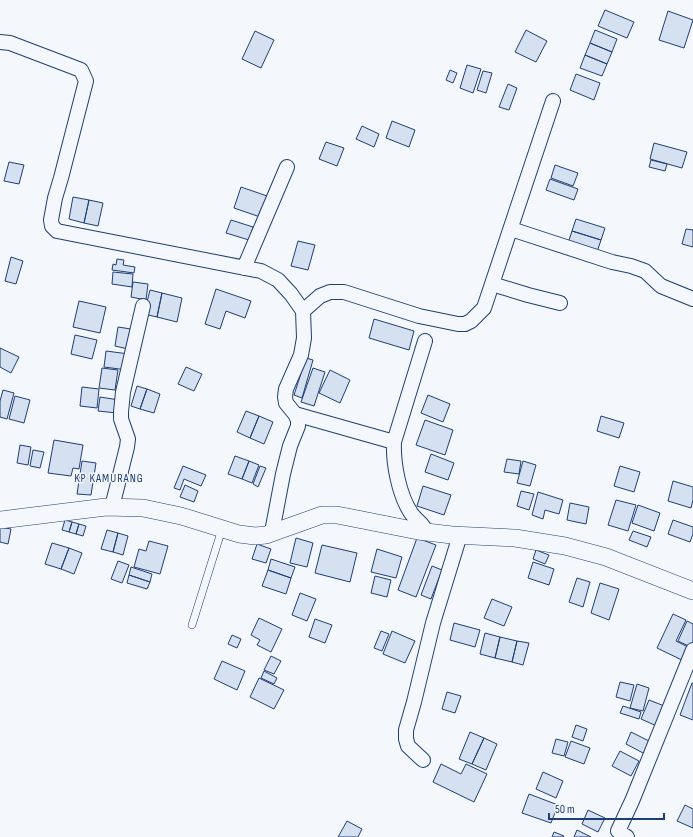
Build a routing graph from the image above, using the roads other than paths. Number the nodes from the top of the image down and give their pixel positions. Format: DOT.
graph roads {
  1 [pos="0,42"];
  2 [pos="553,101"];
  3 [pos="287,167"];
  4 [pos="510,229"];
  5 [pos="244,268"];
  6 [pos="492,284"];
  7 [pos="693,299"];
  8 [pos="560,303"];
  9 [pos="142,306"];
  10 [pos="303,311"];
  11 [pos="425,341"];
  12 [pos="295,414"];
  13 [pos="394,442"];
  14 [pos="112,507"];
  15 [pos="0,520"];
  16 [pos="222,529"];
  17 [pos="272,532"];
  18 [pos="426,532"];
  19 [pos="460,535"];
  20 [pos="693,591"];
  21 [pos="192,625"];
  22 [pos="693,650"];
  23 [pos="423,760"];
  24 [pos="620,835"];
  1 -- 5 [label="street"];
  2 -- 4 [label="street"];
  3 -- 5 [label="street"];
  4 -- 6 [label="street"];
  4 -- 7 [label="street"];
  5 -- 10 [label="street"];
  6 -- 8 [label="street"];
  6 -- 10 [label="street"];
  9 -- 14 [label="street"];
  10 -- 12 [label="street"];
  11 -- 13 [label="street"];
  12 -- 13 [label="street"];
  12 -- 17 [label="street"];
  13 -- 18 [label="street"];
  14 -- 15 [label="street"];
  14 -- 16 [label="street"];
  16 -- 17 [label="street"];
  16 -- 21 [label="lane"];
  17 -- 18 [label="street"];
  18 -- 19 [label="street"];
  19 -- 20 [label="street"];
  19 -- 23 [label="street"];
  22 -- 24 [label="street"];
}
